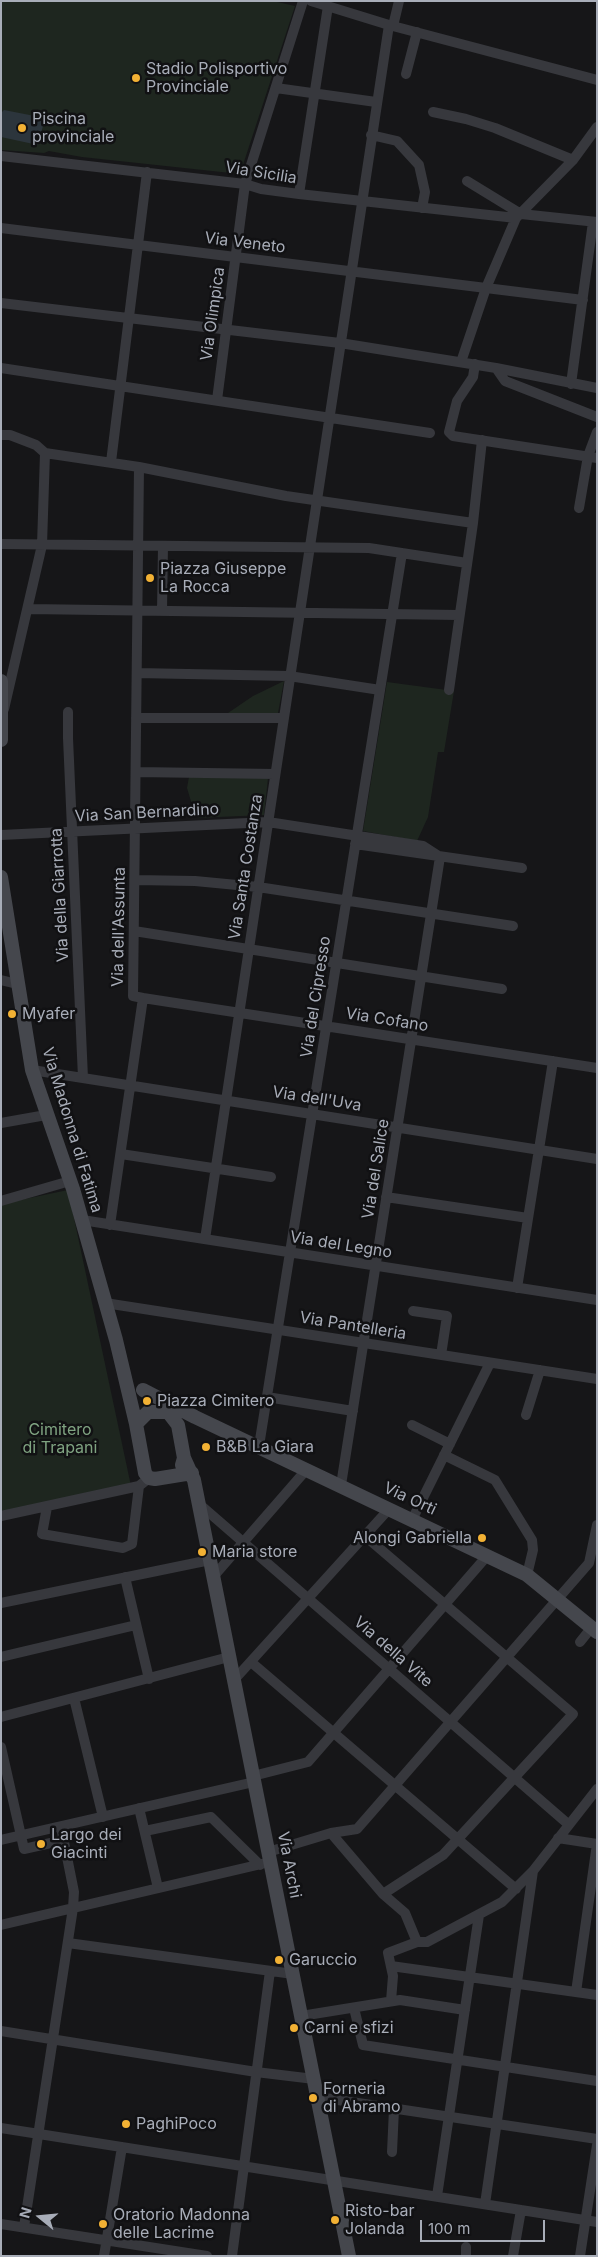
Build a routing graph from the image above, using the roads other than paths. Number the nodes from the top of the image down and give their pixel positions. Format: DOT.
graph roads {
  1 [pos="303,1"];
  2 [pos="311,1"];
  3 [pos="399,1"];
  4 [pos="328,6"];
  5 [pos="390,25"];
  6 [pos="417,32"];
  7 [pos="406,74"];
  8 [pos="597,80"];
  9 [pos="276,88"];
  10 [pos="315,94"];
  11 [pos="376,102"];
  12 [pos="433,112"];
  13 [pos="597,126"];
  14 [pos="371,135"];
  15 [pos="1,156"];
  16 [pos="573,160"];
  17 [pos="147,172"];
  18 [pos="467,180"];
  19 [pos="245,184"];
  20 [pos="299,194"];
  21 [pos="361,202"];
  22 [pos="422,208"];
  23 [pos="518,216"];
  24 [pos="595,222"];
  25 [pos="1,228"];
  26 [pos="138,245"];
  27 [pos="236,257"];
  28 [pos="351,272"];
  29 [pos="486,288"];
  30 [pos="583,300"];
  31 [pos="1,303"];
  32 [pos="129,318"];
  33 [pos="226,330"];
  34 [pos="340,344"];
  35 [pos="461,362"];
  36 [pos="475,364"];
  37 [pos="1,368"];
  38 [pos="496,368"];
  39 [pos="571,384"];
  40 [pos="121,386"];
  41 [pos="597,388"];
  42 [pos="217,400"];
  43 [pos="329,416"];
  44 [pos="597,417"];
  45 [pos="597,432"];
  46 [pos="430,433"];
  47 [pos="1,435"];
  48 [pos="482,440"];
  49 [pos="44,453"];
  50 [pos="592,457"];
  51 [pos="111,462"];
  52 [pos="139,467"];
  53 [pos="316,500"];
  54 [pos="579,508"];
  55 [pos="473,523"];
  56 [pos="1,544"];
  57 [pos="136,544"];
  58 [pos="42,545"];
  59 [pos="166,546"];
  60 [pos="309,547"];
  61 [pos="402,553"];
  62 [pos="467,563"];
  63 [pos="28,609"];
  64 [pos="165,611"];
  65 [pos="136,613"];
  66 [pos="299,613"];
  67 [pos="392,614"];
  68 [pos="459,615"];
  69 [pos="137,673"];
  70 [pos="290,676"];
  71 [pos="1,681"];
  72 [pos="380,690"];
  73 [pos="448,690"];
  74 [pos="68,712"];
  75 [pos="2,714"];
  76 [pos="136,718"];
  77 [pos="283,718"];
  78 [pos="1,740"];
  79 [pos="136,772"];
  80 [pos="275,774"];
  81 [pos="268,822"];
  82 [pos="135,830"];
  83 [pos="72,832"];
  84 [pos="1,835"];
  85 [pos="356,840"];
  86 [pos="440,857"];
  87 [pos="522,868"];
  88 [pos="1,877"];
  89 [pos="134,880"];
  90 [pos="258,887"];
  91 [pos="346,901"];
  92 [pos="431,914"];
  93 [pos="513,926"];
  94 [pos="134,932"];
  95 [pos="248,949"];
  96 [pos="336,963"];
  97 [pos="421,976"];
  98 [pos="1,980"];
  99 [pos="17,984"];
  100 [pos="502,989"];
  101 [pos="143,998"];
  102 [pos="239,1013"];
  103 [pos="326,1026"];
  104 [pos="411,1039"];
  105 [pos="553,1061"];
  106 [pos="597,1068"];
  107 [pos="32,1070"];
  108 [pos="83,1078"];
  109 [pos="131,1086"];
  110 [pos="226,1100"];
  111 [pos="312,1114"];
  112 [pos="46,1115"];
  113 [pos="1,1123"];
  114 [pos="398,1127"];
  115 [pos="539,1150"];
  116 [pos="121,1154"];
  117 [pos="597,1159"];
  118 [pos="215,1168"];
  119 [pos="271,1177"];
  120 [pos="70,1181"];
  121 [pos="386,1197"];
  122 [pos="1,1201"];
  123 [pos="528,1218"];
  124 [pos="82,1220"];
  125 [pos="110,1225"];
  126 [pos="205,1239"];
  127 [pos="290,1252"];
  128 [pos="376,1266"];
  129 [pos="517,1288"];
  130 [pos="597,1300"];
  131 [pos="104,1303"];
  132 [pos="413,1311"];
  133 [pos="278,1330"];
  134 [pos="116,1340"];
  135 [pos="364,1343"];
  136 [pos="441,1355"];
  137 [pos="490,1362"];
  138 [pos="540,1370"];
  139 [pos="597,1379"];
  140 [pos="143,1390"];
  141 [pos="267,1397"];
  142 [pos="353,1411"];
  143 [pos="166,1412"];
  144 [pos="526,1415"];
  145 [pos="196,1417"];
  146 [pos="136,1424"];
  147 [pos="412,1425"];
  148 [pos="450,1444"];
  149 [pos="259,1446"];
  150 [pos="444,1455"];
  151 [pos="184,1458"];
  152 [pos="307,1469"];
  153 [pos="174,1477"];
  154 [pos="193,1477"];
  155 [pos="140,1486"];
  156 [pos="341,1486"];
  157 [pos="198,1503"];
  158 [pos="47,1507"];
  159 [pos="390,1509"];
  160 [pos="1,1516"];
  161 [pos="412,1520"];
  162 [pos="597,1525"];
  163 [pos="365,1536"];
  164 [pos="243,1542"];
  165 [pos="486,1556"];
  166 [pos="210,1560"];
  167 [pos="528,1575"];
  168 [pos="125,1577"];
  169 [pos="213,1577"];
  170 [pos="308,1598"];
  171 [pos="558,1598"];
  172 [pos="1,1603"];
  173 [pos="445,1604"];
  174 [pos="136,1626"];
  175 [pos="594,1629"];
  176 [pos="580,1642"];
  177 [pos="1,1657"];
  178 [pos="229,1657"];
  179 [pos="506,1657"];
  180 [pos="251,1662"];
  181 [pos="390,1668"];
  182 [pos="149,1679"];
  183 [pos="234,1680"];
  184 [pos="74,1698"];
  185 [pos="1,1718"];
  186 [pos="450,1722"];
  187 [pos="334,1733"];
  188 [pos="1,1747"];
  189 [pos="516,1778"];
  190 [pos="254,1779"];
  191 [pos="395,1785"];
  192 [pos="596,1792"];
  193 [pos="139,1808"];
  194 [pos="103,1817"];
  195 [pos="568,1824"];
  196 [pos="61,1826"];
  197 [pos="144,1831"];
  198 [pos="331,1833"];
  199 [pos="22,1836"];
  200 [pos="558,1838"];
  201 [pos="458,1839"];
  202 [pos="1,1840"];
  203 [pos="64,1840"];
  204 [pos="597,1844"];
  205 [pos="266,1859"];
  206 [pos="533,1870"];
  207 [pos="518,1887"];
  208 [pos="158,1888"];
  209 [pos="530,1892"];
  210 [pos="383,1894"];
  211 [pos="73,1908"];
  212 [pos="479,1916"];
  213 [pos="1,1925"];
  214 [pos="417,1942"];
  215 [pos="68,1943"];
  216 [pos="391,1966"];
  217 [pos="270,1971"];
  218 [pos="293,1974"];
  219 [pos="470,1977"];
  220 [pos="516,1984"];
  221 [pos="576,1992"];
  222 [pos="597,1995"];
  223 [pos="390,2001"];
  224 [pos="354,2008"];
  225 [pos="465,2010"];
  226 [pos="301,2016"];
  227 [pos="1,2031"];
  228 [pos="53,2039"];
  229 [pos="458,2060"];
  230 [pos="505,2067"];
  231 [pos="256,2072"];
  232 [pos="314,2079"];
  233 [pos="597,2081"];
  234 [pos="318,2097"];
  235 [pos="394,2109"];
  236 [pos="449,2117"];
  237 [pos="496,2124"];
  238 [pos="1,2128"];
  239 [pos="38,2134"];
  240 [pos="597,2139"];
  241 [pos="597,2145"];
  242 [pos="122,2147"];
  243 [pos="392,2152"];
  244 [pos="244,2166"];
  245 [pos="334,2181"];
  246 [pos="437,2196"];
  247 [pos="485,2204"];
  248 [pos="521,2210"];
  249 [pos="585,2220"];
  250 [pos="597,2222"];
  251 [pos="1,2224"];
  252 [pos="24,2227"];
  253 [pos="106,2240"];
  254 [pos="104,2256"];
  255 [pos="207,2256"];
  256 [pos="232,2256"];
  257 [pos="349,2256"];
  258 [pos="513,2256"];
  259 [pos="580,2256"];
  1 -- 9 [label="street, Via Olimpica"];
  2 -- 4 [label="street"];
  3 -- 5 [label="street, Via Santa Costanza"];
  4 -- 5 [label="street"];
  4 -- 10 [label="street"];
  5 -- 6 [label="street"];
  5 -- 11 [label="street, Via Santa Costanza"];
  6 -- 7 [label="street"];
  6 -- 8 [label="street"];
  9 -- 10 [label="street"];
  9 -- 19 [label="street, Via Olimpica"];
  10 -- 11 [label="street"];
  10 -- 20 [label="street"];
  11 -- 14 [label="street, Via Santa Costanza"];
  12 -- 16 [label="street"];
  13 -- 16 [label="street"];
  14 -- 21 [label="street, Via Santa Costanza"];
  14 -- 22 [label="street"];
  15 -- 17 [label="street, Via Sicilia"];
  16 -- 23 [label="street"];
  17 -- 19 [label="street, Via Sicilia"];
  17 -- 26 [label="street"];
  18 -- 23 [label="street"];
  19 -- 20 [label="street, Via Sicilia"];
  19 -- 27 [label="street, Via Olimpica"];
  20 -- 21 [label="street, Via Sicilia"];
  21 -- 22 [label="street, Via Sicilia"];
  21 -- 28 [label="street, Via Santa Costanza"];
  22 -- 23 [label="street, Via Sicilia"];
  23 -- 24 [label="street, Via Sicilia"];
  23 -- 29 [label="street"];
  24 -- 30 [label="street"];
  25 -- 26 [label="street, Via Veneto"];
  26 -- 27 [label="street, Via Veneto"];
  26 -- 32 [label="street"];
  27 -- 28 [label="street, Via Veneto"];
  27 -- 33 [label="street, Via Olimpica"];
  28 -- 29 [label="street, Via Veneto"];
  28 -- 34 [label="street, Via Santa Costanza"];
  29 -- 30 [label="street, Via Veneto"];
  29 -- 35 [label="street"];
  30 -- 39 [label="street"];
  31 -- 32 [label="street"];
  32 -- 33 [label="street"];
  32 -- 40 [label="street"];
  33 -- 34 [label="street"];
  33 -- 42 [label="street, Via Olimpica"];
  34 -- 35 [label="street"];
  34 -- 43 [label="street, Via Santa Costanza"];
  35 -- 36 [label="street"];
  36 -- 38 [label="street"];
  36 -- 48 [label="street"];
  37 -- 40 [label="street"];
  38 -- 39 [label="street"];
  38 -- 44 [label="street"];
  39 -- 41 [label="street"];
  40 -- 42 [label="street"];
  40 -- 51 [label="street"];
  42 -- 43 [label="street"];
  43 -- 46 [label="street"];
  43 -- 53 [label="street, Via Santa Costanza"];
  45 -- 50 [label="street"];
  47 -- 49 [label="street"];
  48 -- 50 [label="street"];
  48 -- 55 [label="street"];
  49 -- 51 [label="street"];
  49 -- 58 [label="street"];
  50 -- 54 [label="street"];
  51 -- 52 [label="street"];
  52 -- 53 [label="street"];
  52 -- 57 [label="street"];
  53 -- 55 [label="street"];
  53 -- 60 [label="street, Via Santa Costanza"];
  55 -- 62 [label="street"];
  56 -- 58 [label="street"];
  57 -- 58 [label="street"];
  57 -- 59 [label="street"];
  57 -- 65 [label="street, Via dell'Assunta"];
  58 -- 63 [label="street"];
  59 -- 60 [label="street"];
  59 -- 64 [label="street"];
  60 -- 61 [label="street"];
  60 -- 66 [label="street, Via Santa Costanza"];
  61 -- 62 [label="street"];
  61 -- 67 [label="street, Via del Cipresso"];
  62 -- 68 [label="street"];
  63 -- 65 [label="street"];
  63 -- 75 [label="street"];
  64 -- 65 [label="street"];
  64 -- 66 [label="street"];
  65 -- 69 [label="street, Via dell'Assunta"];
  66 -- 67 [label="street"];
  66 -- 70 [label="street, Via Santa Costanza"];
  67 -- 68 [label="street"];
  67 -- 72 [label="street, Via del Cipresso"];
  68 -- 73 [label="street"];
  69 -- 70 [label="street"];
  69 -- 76 [label="street, Via dell'Assunta"];
  70 -- 72 [label="street"];
  70 -- 77 [label="street, Via Santa Costanza"];
  71 -- 75 [label="street"];
  72 -- 85 [label="street, Via del Cipresso"];
  74 -- 83 [label="street, Via della Giarrotta"];
  75 -- 78 [label="street"];
  76 -- 77 [label="street"];
  76 -- 79 [label="street, Via dell'Assunta"];
  77 -- 80 [label="street, Via Santa Costanza"];
  79 -- 80 [label="street"];
  79 -- 82 [label="street, Via dell'Assunta"];
  80 -- 81 [label="street, Via Santa Costanza"];
  81 -- 82 [label="street, Via San Bernardino"];
  81 -- 85 [label="street, Via San Bernardino"];
  81 -- 90 [label="street, Via Santa Costanza"];
  82 -- 83 [label="street, Via San Bernardino"];
  82 -- 89 [label="street, Via dell'Assunta"];
  83 -- 84 [label="street, Via San Bernardino"];
  83 -- 108 [label="street, Via della Giarrotta"];
  85 -- 86 [label="street, Via San Bernardino"];
  85 -- 91 [label="street, Via del Cipresso"];
  86 -- 87 [label="street, Via San Bernardino"];
  86 -- 92 [label="street, Via del Salice"];
  88 -- 99 [label="street, Via Madonna di Fatima"];
  89 -- 90 [label="street"];
  89 -- 94 [label="street, Via dell'Assunta"];
  90 -- 91 [label="street"];
  90 -- 95 [label="street, Via Santa Costanza"];
  91 -- 92 [label="street"];
  91 -- 96 [label="street, Via del Cipresso"];
  92 -- 93 [label="street"];
  92 -- 97 [label="street, Via del Salice"];
  94 -- 95 [label="street"];
  94 -- 101 [label="street, Via dell'Assunta"];
  95 -- 96 [label="street"];
  95 -- 102 [label="street, Via Santa Costanza"];
  96 -- 97 [label="street"];
  96 -- 103 [label="street, Via del Cipresso"];
  97 -- 100 [label="street"];
  97 -- 104 [label="street, Via del Salice"];
  98 -- 99 [label="street"];
  99 -- 107 [label="street, Via Madonna di Fatima"];
  101 -- 102 [label="street, Via Cofano"];
  101 -- 109 [label="street, Via dell'Assunta"];
  102 -- 103 [label="street, Via Cofano"];
  102 -- 110 [label="street, Via Santa Costanza"];
  103 -- 104 [label="street, Via Cofano"];
  103 -- 111 [label="street, Via del Cipresso"];
  104 -- 105 [label="street, Via Cofano"];
  104 -- 114 [label="street, Via del Salice"];
  105 -- 106 [label="street, Via Cofano"];
  105 -- 115 [label="street"];
  107 -- 108 [label="street, Via dell'Uva"];
  107 -- 112 [label="street, Via Madonna di Fatima"];
  108 -- 109 [label="street, Via dell'Uva"];
  109 -- 110 [label="street, Via dell'Uva"];
  109 -- 116 [label="street, Via dell'Assunta"];
  110 -- 111 [label="street, Via dell'Uva"];
  110 -- 118 [label="street, Via Santa Costanza"];
  111 -- 114 [label="street, Via dell'Uva"];
  111 -- 127 [label="street, Via del Cipresso"];
  112 -- 113 [label="street"];
  112 -- 120 [label="street, Via Madonna di Fatima"];
  114 -- 115 [label="street, Via dell'Uva"];
  114 -- 121 [label="street, Via del Salice"];
  115 -- 117 [label="street, Via dell'Uva"];
  115 -- 123 [label="street"];
  116 -- 118 [label="street"];
  116 -- 125 [label="street, Via dell'Assunta"];
  118 -- 119 [label="street"];
  118 -- 126 [label="street, Via Santa Costanza"];
  120 -- 122 [label="street"];
  120 -- 124 [label="street, Via Madonna di Fatima"];
  121 -- 123 [label="street"];
  121 -- 128 [label="street, Via del Salice"];
  123 -- 129 [label="street"];
  124 -- 125 [label="street, Via del Legno"];
  124 -- 131 [label="street, Via Madonna di Fatima"];
  125 -- 126 [label="street, Via del Legno"];
  126 -- 127 [label="street, Via del Legno"];
  127 -- 128 [label="street, Via del Legno"];
  127 -- 133 [label="street, Via del Cipresso"];
  128 -- 129 [label="street, Via del Legno"];
  128 -- 135 [label="street, Via del Salice"];
  129 -- 130 [label="street, Via del Legno"];
  131 -- 133 [label="street, Via Pantelleria"];
  131 -- 134 [label="street, Via Madonna di Fatima"];
  132 -- 136 [label="street"];
  133 -- 135 [label="street, Via Pantelleria"];
  133 -- 141 [label="street, Via del Cipresso"];
  134 -- 140 [label="street, Via Archi"];
  134 -- 146 [label="street"];
  135 -- 136 [label="street, Via Pantelleria"];
  135 -- 142 [label="street, Via del Salice"];
  136 -- 137 [label="street, Via Pantelleria"];
  137 -- 138 [label="street, Via Pantelleria"];
  137 -- 148 [label="street"];
  138 -- 139 [label="street, Via Pantelleria"];
  138 -- 144 [label="street"];
  140 -- 143 [label="street, Via Archi"];
  140 -- 145 [label="street"];
  141 -- 142 [label="street"];
  141 -- 149 [label="street, Via del Cipresso"];
  142 -- 156 [label="street, Via del Salice"];
  143 -- 145 [label="street"];
  143 -- 146 [label="street"];
  143 -- 151 [label="street, Via Archi"];
  145 -- 149 [label="street, Via Orti"];
  146 -- 155 [label="street"];
  147 -- 148 [label="street"];
  148 -- 150 [label="street"];
  149 -- 152 [label="street, Via Orti"];
  150 -- 161 [label="street"];
  150 -- 167 [label="street"];
  151 -- 153 [label="street"];
  151 -- 154 [label="street, Via Archi"];
  152 -- 156 [label="street, Via Orti"];
  152 -- 164 [label="street"];
  153 -- 154 [label="street"];
  153 -- 155 [label="street"];
  154 -- 157 [label="street, Via Archi"];
  155 -- 158 [label="street"];
  155 -- 158 [label="street"];
  156 -- 159 [label="street, Via Orti"];
  157 -- 164 [label="street, Via della Vite"];
  157 -- 166 [label="street, Via Archi"];
  158 -- 160 [label="street"];
  159 -- 161 [label="street, Via Orti"];
  159 -- 163 [label="street"];
  161 -- 165 [label="street, Via Orti"];
  162 -- 171 [label="street"];
  163 -- 170 [label="street"];
  163 -- 173 [label="street"];
  164 -- 169 [label="street"];
  164 -- 170 [label="street, Via della Vite"];
  165 -- 167 [label="street, Via Orti"];
  165 -- 173 [label="street"];
  166 -- 168 [label="street"];
  166 -- 169 [label="street, Via Archi"];
  167 -- 171 [label="street, Via Orti"];
  168 -- 172 [label="street"];
  168 -- 174 [label="street"];
  169 -- 178 [label="street, Via Archi"];
  170 -- 180 [label="street"];
  170 -- 181 [label="street, Via della Vite"];
  171 -- 175 [label="street, Via Orti"];
  171 -- 179 [label="street"];
  173 -- 179 [label="street"];
  173 -- 181 [label="street"];
  174 -- 177 [label="street"];
  174 -- 182 [label="street"];
  175 -- 176 [label="street"];
  178 -- 182 [label="street"];
  178 -- 183 [label="street, Via Archi"];
  179 -- 186 [label="street"];
  179 -- 189 [label="street"];
  180 -- 183 [label="street"];
  180 -- 187 [label="street"];
  181 -- 186 [label="street, Via della Vite"];
  181 -- 187 [label="street"];
  182 -- 184 [label="street"];
  183 -- 190 [label="street, Via Archi"];
  184 -- 185 [label="street"];
  184 -- 194 [label="street"];
  186 -- 189 [label="street, Via della Vite"];
  186 -- 191 [label="street"];
  187 -- 190 [label="street"];
  187 -- 191 [label="street"];
  188 -- 199 [label="street"];
  189 -- 195 [label="street, Via della Vite"];
  189 -- 201 [label="street"];
  190 -- 193 [label="street"];
  190 -- 205 [label="street, Via Archi"];
  191 -- 198 [label="street"];
  191 -- 201 [label="street"];
  192 -- 195 [label="street"];
  193 -- 194 [label="street"];
  193 -- 197 [label="street"];
  194 -- 196 [label="street"];
  195 -- 200 [label="street"];
  196 -- 199 [label="street"];
  196 -- 203 [label="street"];
  197 -- 205 [label="street"];
  197 -- 208 [label="street"];
  198 -- 205 [label="street"];
  198 -- 210 [label="street"];
  199 -- 202 [label="street"];
  199 -- 203 [label="street"];
  200 -- 204 [label="street"];
  200 -- 206 [label="street"];
  201 -- 207 [label="street"];
  201 -- 210 [label="street"];
  203 -- 211 [label="street"];
  204 -- 221 [label="street"];
  205 -- 208 [label="street"];
  205 -- 218 [label="street, Via Archi"];
  206 -- 207 [label="street"];
  206 -- 209 [label="street"];
  207 -- 209 [label="street"];
  207 -- 212 [label="street"];
  208 -- 211 [label="street"];
  209 -- 220 [label="street"];
  210 -- 214 [label="street"];
  211 -- 213 [label="street"];
  211 -- 215 [label="street"];
  212 -- 214 [label="street"];
  212 -- 219 [label="street"];
  214 -- 216 [label="street"];
  215 -- 217 [label="street"];
  215 -- 228 [label="street"];
  216 -- 219 [label="street"];
  216 -- 223 [label="street"];
  217 -- 218 [label="street"];
  217 -- 231 [label="street"];
  218 -- 226 [label="street, Via Archi"];
  219 -- 220 [label="street"];
  219 -- 225 [label="street"];
  220 -- 221 [label="street"];
  220 -- 230 [label="street"];
  221 -- 222 [label="street"];
  223 -- 224 [label="street"];
  223 -- 225 [label="street"];
  224 -- 226 [label="street"];
  224 -- 229 [label="street"];
  225 -- 229 [label="street"];
  226 -- 232 [label="street, Via Archi"];
  227 -- 228 [label="street"];
  228 -- 231 [label="street"];
  228 -- 239 [label="street"];
  229 -- 230 [label="street"];
  229 -- 236 [label="street"];
  230 -- 233 [label="street"];
  230 -- 237 [label="street"];
  231 -- 232 [label="street"];
  231 -- 244 [label="street"];
  232 -- 234 [label="street, Via Archi"];
  234 -- 235 [label="street"];
  234 -- 245 [label="street, Via Archi"];
  235 -- 236 [label="street"];
  235 -- 243 [label="street"];
  236 -- 237 [label="street"];
  236 -- 246 [label="street"];
  237 -- 240 [label="street"];
  237 -- 247 [label="street"];
  238 -- 239 [label="street"];
  239 -- 242 [label="street"];
  239 -- 252 [label="street"];
  241 -- 249 [label="street"];
  242 -- 244 [label="street"];
  242 -- 253 [label="street"];
  244 -- 245 [label="street"];
  244 -- 256 [label="street"];
  245 -- 246 [label="street"];
  245 -- 257 [label="street, Via Archi"];
  246 -- 247 [label="street"];
  247 -- 248 [label="street"];
  248 -- 249 [label="street"];
  248 -- 258 [label="street"];
  249 -- 250 [label="street"];
  249 -- 259 [label="street"];
  251 -- 252 [label="street"];
  252 -- 253 [label="street"];
  253 -- 254 [label="street"];
  253 -- 255 [label="street"];
}
